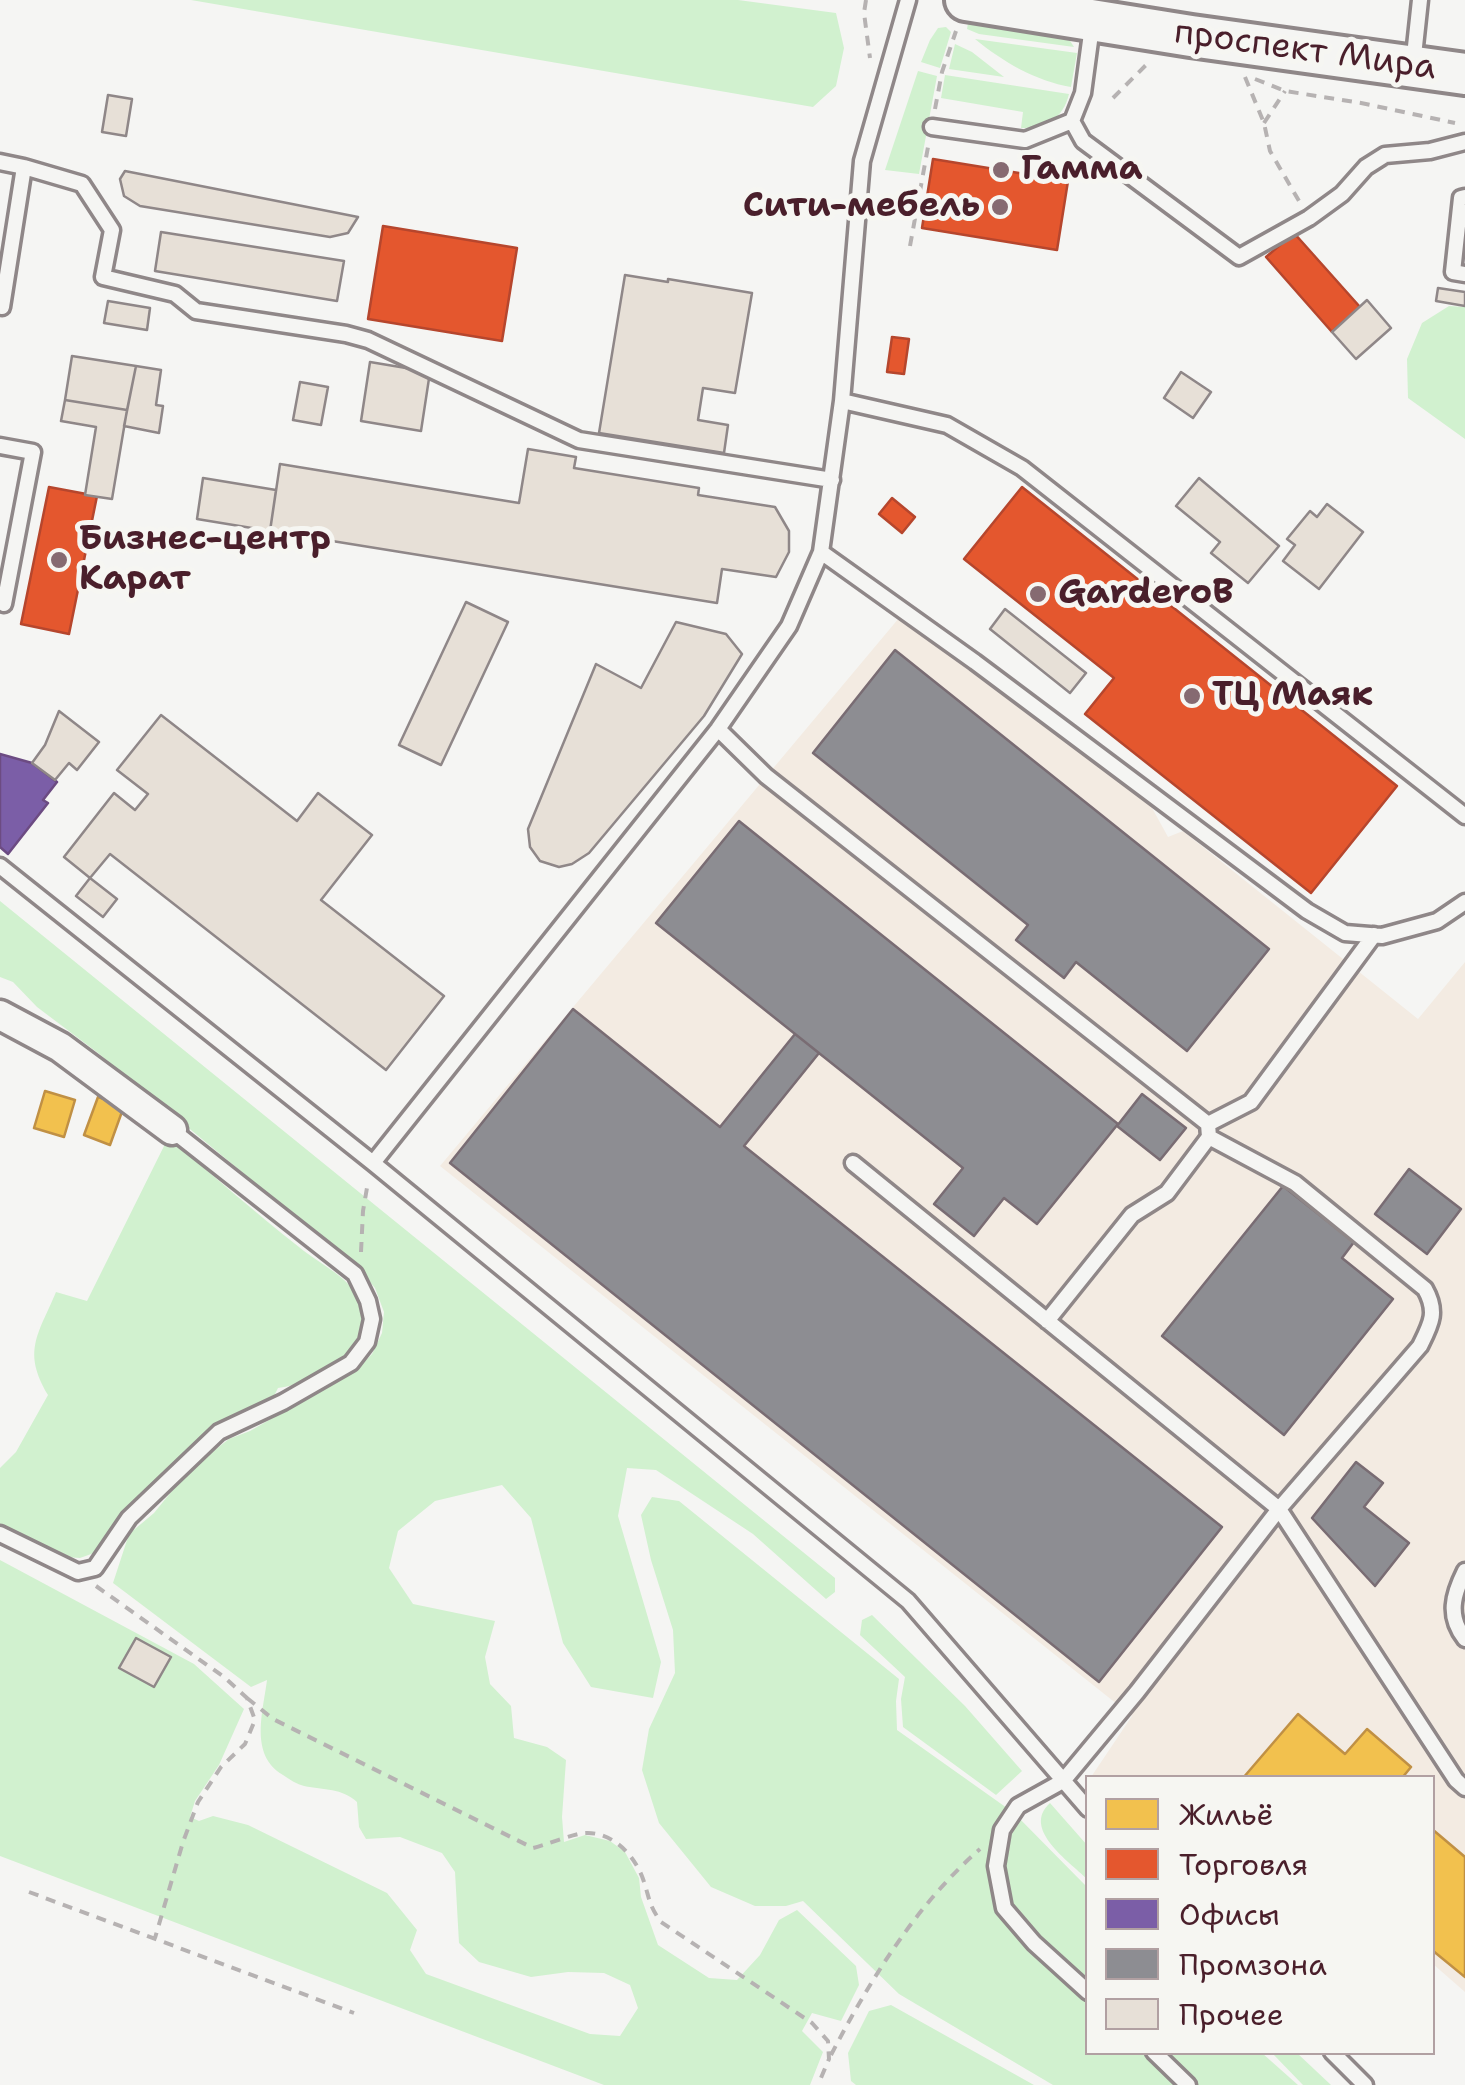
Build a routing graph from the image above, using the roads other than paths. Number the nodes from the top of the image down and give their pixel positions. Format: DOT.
graph roads {
  1 [pos="908,0"];
  2 [pos="966,0"];
  3 [pos="1420,0"];
  4 [pos="1092,20"];
  5 [pos="1413,66"];
  6 [pos="1465,74"];
  7 [pos="1072,120"];
  8 [pos="932,127"];
  9 [pos="1465,142"];
  10 [pos="0,162"];
  11 [pos="24,167"];
  12 [pos="1465,197"];
  13 [pos="1465,274"];
  14 [pos="2,307"];
  15 [pos="842,401"];
  16 [pos="0,446"];
  17 [pos="832,480"];
  18 [pos="821,552"];
  19 [pos="4,604"];
  20 [pos="718,729"];
  21 [pos="1465,816"];
  22 [pos="0,866"];
  23 [pos="1465,902"];
  24 [pos="1374,935"];
  25 [pos="0,1015"];
  26 [pos="172,1130"];
  27 [pos="1208,1131"];
  28 [pos="373,1163"];
  29 [pos="853,1163"];
  30 [pos="1047,1321"];
  31 [pos="1279,1510"];
  32 [pos="0,1534"];
  33 [pos="1465,1571"];
  34 [pos="1465,1640"];
  35 [pos="1063,1781"];
  36 [pos="1465,1788"];
  37 [pos="1085,1806"];
  38 [pos="1085,1989"];
  39 [pos="1157,2055"];
  40 [pos="1335,2055"];
  41 [pos="1188,2085"];
  42 [pos="1365,2085"];
  1 -- 15 [label="lane"];
  2 -- 4 [label="main road, проспект Мира"];
  3 -- 5 [label="lane"];
  4 -- 5 [label="main road, проспект Мира"];
  4 -- 7 [label="lane"];
  5 -- 6 [label="main road, проспект Мира"];
  7 -- 8 [label="lane"];
  7 -- 9 [label="lane"];
  10 -- 11 [label="lane"];
  11 -- 14 [label="lane"];
  11 -- 17 [label="lane"];
  12 -- 13 [label="lane"];
  15 -- 17 [label="lane"];
  15 -- 21 [label="lane"];
  16 -- 19 [label="lane"];
  17 -- 18 [label="lane"];
  18 -- 20 [label="lane"];
  18 -- 24 [label="lane"];
  20 -- 27 [label="lane"];
  20 -- 28 [label="lane"];
  22 -- 28 [label="lane"];
  23 -- 24 [label="lane"];
  24 -- 27 [label="lane"];
  25 -- 26 [label="street"];
  26 -- 32 [label="lane"];
  27 -- 30 [label="lane"];
  27 -- 31 [label="lane"];
  28 -- 35 [label="lane"];
  29 -- 30 [label="lane"];
  30 -- 31 [label="lane"];
  31 -- 35 [label="lane"];
  31 -- 36 [label="lane"];
  33 -- 34 [label="lane"];
  35 -- 37 [label="lane"];
  35 -- 38 [label="lane"];
  39 -- 41 [label="lane"];
  40 -- 42 [label="lane"];
}
